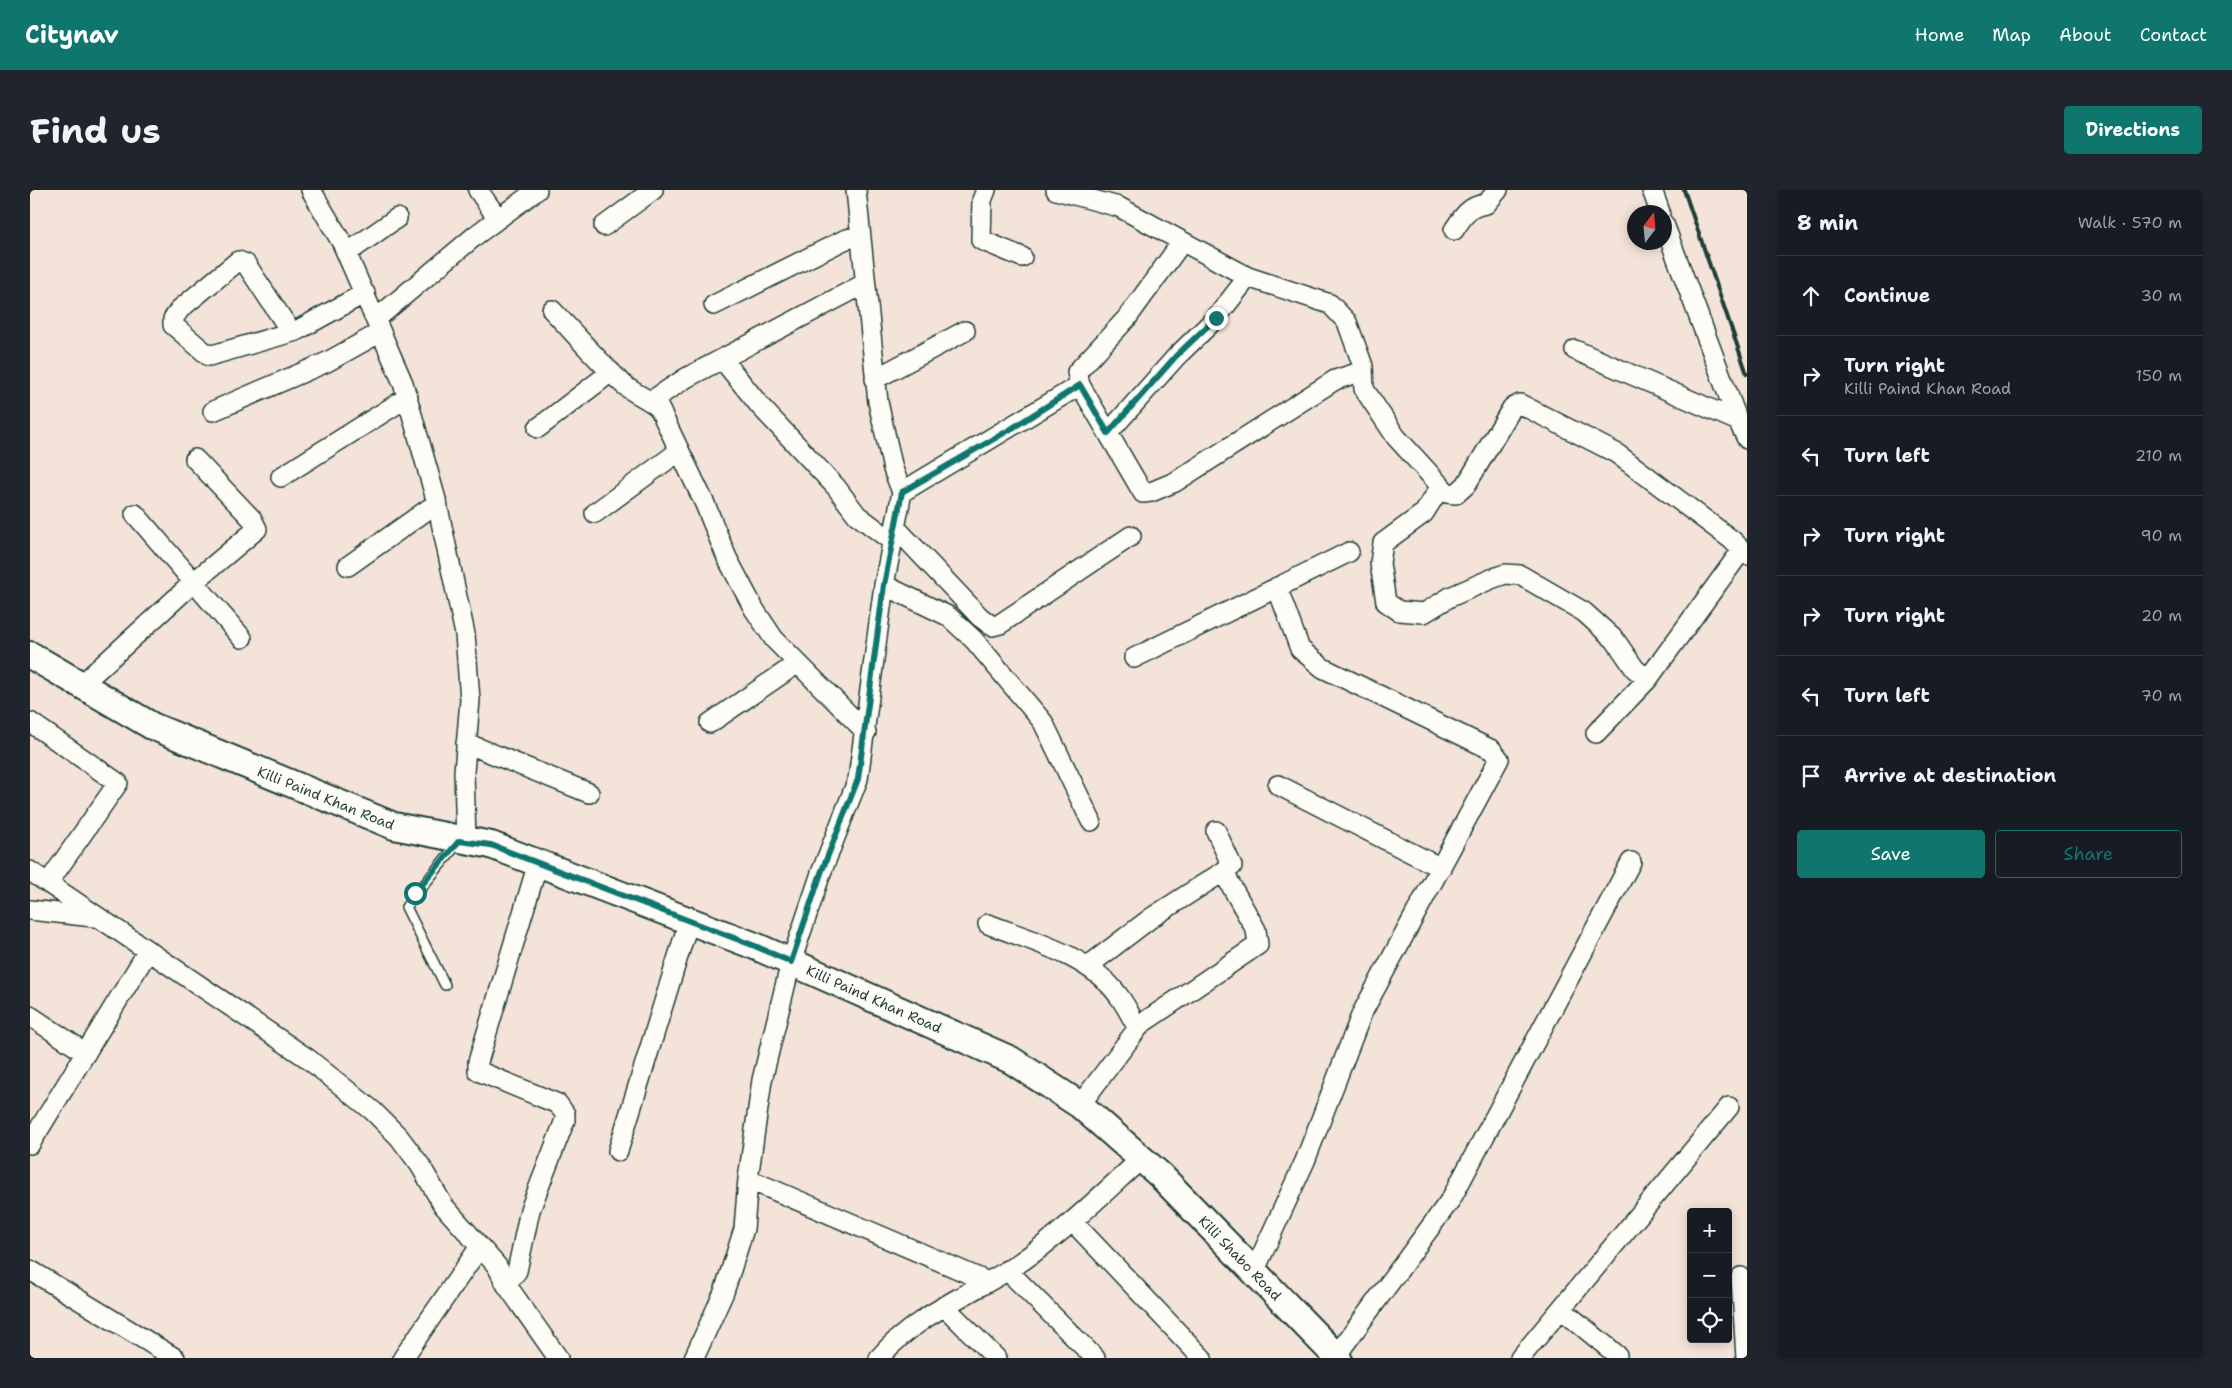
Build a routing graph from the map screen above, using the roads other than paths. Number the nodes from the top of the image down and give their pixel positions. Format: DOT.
graph roads {
  1 [pos="311,190"];
  2 [pos="478,190"];
  3 [pos="536,190"];
  4 [pos="856,190"];
  5 [pos="986,190"];
  6 [pos="1056,190"];
  7 [pos="1498,190"];
  8 [pos="1652,190"];
  9 [pos="641,193"];
  10 [pos="1657,205"];
  11 [pos="397,218"];
  12 [pos="498,219"];
  13 [pos="604,226"];
  14 [pos="1454,230"];
  15 [pos="860,235"];
  16 [pos="1182,242"];
  17 [pos="1672,245"];
  18 [pos="347,253"];
  19 [pos="1022,257"];
  20 [pos="1248,277"];
  21 [pos="864,284"];
  22 [pos="365,293"];
  23 [pos="714,305"];
  24 [pos="552,310"];
  25 [pos="379,325"];
  26 [pos="965,331"];
  27 [pos="291,332"];
  28 [pos="1575,350"];
  29 [pos="723,360"];
  30 [pos="1363,370"];
  31 [pos="611,372"];
  32 [pos="875,379"];
  33 [pos="1080,385"];
  34 [pos="408,398"];
  35 [pos="651,401"];
  36 [pos="213,411"];
  37 [pos="1738,421"];
  38 [pos="538,428"];
  39 [pos="1108,433"];
  40 [pos="1747,439"];
  41 [pos="678,452"];
  42 [pos="195,459"];
  43 [pos="281,477"];
  44 [pos="1441,486"];
  45 [pos="902,492"];
  46 [pos="437,503"];
  47 [pos="595,513"];
  48 [pos="135,514"];
  49 [pos="894,535"];
  50 [pos="1131,536"];
  51 [pos="1349,552"];
  52 [pos="1745,552"];
  53 [pos="348,566"];
  54 [pos="195,581"];
  55 [pos="884,585"];
  56 [pos="1277,587"];
  57 [pos="242,638"];
  58 [pos="30,655"];
  59 [pos="1134,658"];
  60 [pos="798,663"];
  61 [pos="1648,679"];
  62 [pos="81,685"];
  63 [pos="30,722"];
  64 [pos="710,723"];
  65 [pos="866,732"];
  66 [pos="1596,733"];
  67 [pos="466,743"];
  68 [pos="1278,785"];
  69 [pos="589,792"];
  70 [pos="1091,821"];
  71 [pos="1216,831"];
  72 [pos="463,841"];
  73 [pos="1631,862"];
  74 [pos="538,863"];
  75 [pos="1441,868"];
  76 [pos="30,871"];
  77 [pos="1224,873"];
  78 [pos="48,883"];
  79 [pos="30,910"];
  80 [pos="98,917"];
  81 [pos="689,921"];
  82 [pos="988,924"];
  83 [pos="148,951"];
  84 [pos="791,962"];
  85 [pos="1088,966"];
  86 [pos="445,985"];
  87 [pos="30,1016"];
  88 [pos="1138,1028"];
  89 [pos="86,1053"];
  90 [pos="1080,1105"];
  91 [pos="1729,1107"];
  92 [pos="32,1135"];
  93 [pos="618,1151"];
  94 [pos="1141,1159"];
  95 [pos="748,1179"];
  96 [pos="1073,1222"];
  97 [pos="479,1248"];
  98 [pos="30,1270"];
  99 [pos="1007,1270"];
  100 [pos="1254,1272"];
  101 [pos="1741,1277"];
  102 [pos="986,1281"];
  103 [pos="506,1284"];
  104 [pos="944,1306"];
  105 [pos="1561,1309"];
  106 [pos="890,1354"];
  107 [pos="1617,1356"];
  108 [pos="1337,1357"];
  109 [pos="175,1358"];
  110 [pos="403,1358"];
  111 [pos="558,1358"];
  112 [pos="694,1358"];
  113 [pos="996,1358"];
  114 [pos="1095,1358"];
  115 [pos="1202,1358"];
  116 [pos="1520,1358"];
  117 [pos="1746,1358"];
  1 -- 18 [label="street"];
  2 -- 12 [label="street"];
  3 -- 12 [label="street"];
  4 -- 15 [label="street"];
  5 -- 19 [label="street"];
  6 -- 16 [label="street"];
  7 -- 14 [label="street"];
  8 -- 10 [label="street"];
  9 -- 13 [label="street"];
  11 -- 18 [label="street"];
  12 -- 25 [label="street"];
  15 -- 21 [label="street"];
  15 -- 23 [label="street"];
  16 -- 20 [label="street"];
  16 -- 33 [label="street"];
  17 -- 37 [label="street"];
  18 -- 22 [label="street"];
  20 -- 30 [label="street"];
  20 -- 39 [label="street"];
  21 -- 29 [label="street"];
  21 -- 32 [label="street"];
  22 -- 25 [label="street"];
  22 -- 27 [label="street"];
  24 -- 31 [label="street"];
  25 -- 34 [label="street"];
  25 -- 36 [label="street"];
  26 -- 32 [label="street"];
  27 -- 27 [label="street"];
  28 -- 37 [label="street"];
  29 -- 35 [label="street"];
  29 -- 49 [label="street"];
  30 -- 39 [label="street"];
  30 -- 44 [label="street"];
  31 -- 35 [label="street"];
  31 -- 38 [label="street"];
  32 -- 45 [label="street"];
  33 -- 39 [label="street"];
  33 -- 45 [label="street"];
  34 -- 43 [label="street"];
  34 -- 46 [label="street"];
  35 -- 41 [label="street"];
  37 -- 40 [label="street"];
  41 -- 47 [label="street"];
  41 -- 60 [label="street"];
  42 -- 54 [label="street"];
  44 -- 52 [label="street"];
  44 -- 61 [label="street"];
  45 -- 49 [label="street"];
  46 -- 53 [label="street"];
  46 -- 67 [label="street"];
  48 -- 54 [label="street"];
  49 -- 50 [label="street"];
  49 -- 55 [label="street"];
  51 -- 56 [label="street"];
  52 -- 61 [label="street"];
  54 -- 57 [label="street"];
  54 -- 62 [label="street"];
  55 -- 65 [label="street"];
  55 -- 70 [label="street"];
  56 -- 59 [label="street"];
  56 -- 75 [label="street"];
  58 -- 62 [label="street, Killi Paind Khan Road"];
  60 -- 64 [label="street"];
  60 -- 65 [label="street"];
  61 -- 66 [label="street"];
  62 -- 72 [label="street, Killi Paind Khan Road"];
  63 -- 78 [label="street"];
  65 -- 84 [label="street"];
  67 -- 69 [label="street"];
  67 -- 72 [label="street"];
  68 -- 75 [label="street"];
  71 -- 77 [label="street"];
  72 -- 74 [label="street, Killi Paind Khan Road"];
  72 -- 86 [label="lane"];
  73 -- 108 [label="street"];
  74 -- 81 [label="street, Killi Paind Khan Road"];
  74 -- 103 [label="street"];
  75 -- 100 [label="street"];
  76 -- 78 [label="street"];
  77 -- 85 [label="street"];
  77 -- 88 [label="street"];
  78 -- 80 [label="street"];
  79 -- 80 [label="street"];
  80 -- 83 [label="street"];
  81 -- 84 [label="street, Killi Paind Khan Road"];
  81 -- 93 [label="street"];
  82 -- 85 [label="street"];
  83 -- 89 [label="street"];
  83 -- 97 [label="street"];
  84 -- 90 [label="street, Killi Paind Khan Road"];
  84 -- 95 [label="street"];
  85 -- 88 [label="street"];
  87 -- 89 [label="street"];
  88 -- 90 [label="street"];
  89 -- 92 [label="street"];
  90 -- 94 [label="street, Killi Paind Khan Road"];
  91 -- 105 [label="street"];
  94 -- 96 [label="street"];
  94 -- 100 [label="street, Killi Shabo Road"];
  95 -- 102 [label="street"];
  95 -- 112 [label="street"];
  96 -- 99 [label="street"];
  96 -- 115 [label="street"];
  97 -- 103 [label="street"];
  97 -- 110 [label="street"];
  98 -- 109 [label="street"];
  99 -- 102 [label="street"];
  99 -- 114 [label="street"];
  100 -- 108 [label="street, Killi Shabo Road"];
  101 -- 117 [label="street"];
  102 -- 104 [label="street"];
  103 -- 111 [label="street"];
  104 -- 106 [label="street"];
  104 -- 113 [label="street"];
  105 -- 107 [label="street"];
  105 -- 116 [label="street"];
}
